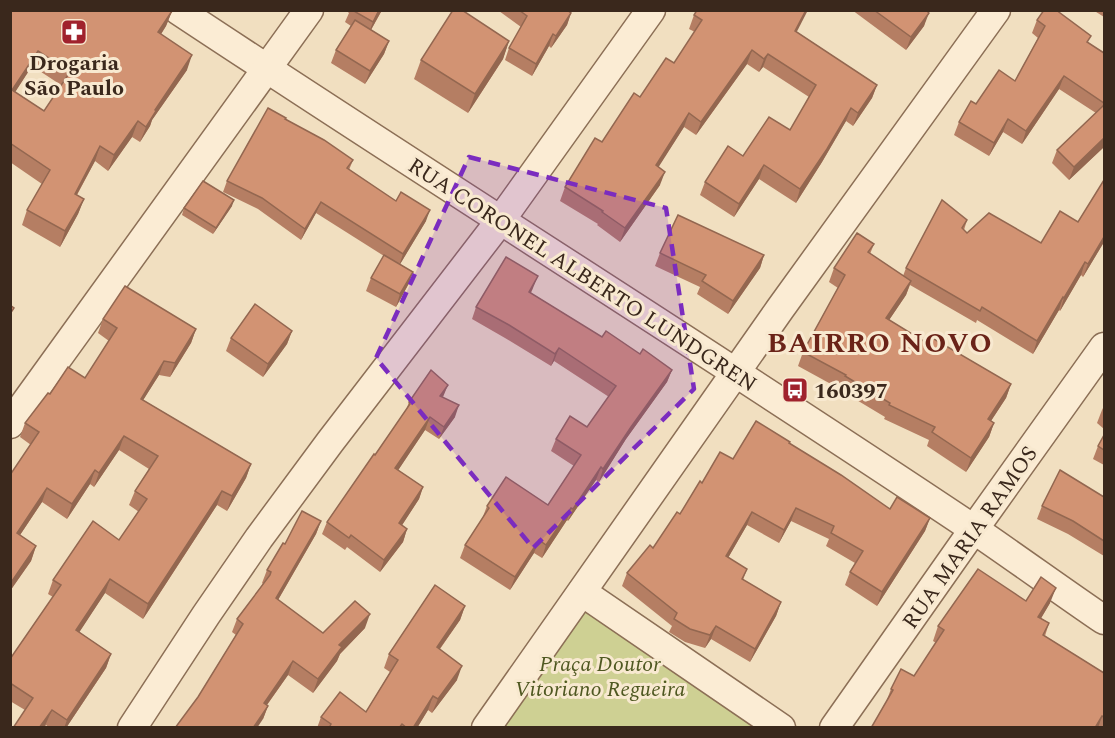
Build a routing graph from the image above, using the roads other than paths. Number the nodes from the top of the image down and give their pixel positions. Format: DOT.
graph roads {
  1 [pos="178,10"];
  2 [pos="309,10"];
  3 [pos="651,10"];
  4 [pos="996,10"];
  5 [pos="267,69"];
  6 [pos="500,221"];
  7 [pos="1104,347"];
  8 [pos="735,372"];
  9 [pos="10,424"];
  10 [pos="974,529"];
  11 [pos="582,592"];
  12 [pos="1104,620"];
  13 [pos="132,728"];
  14 [pos="486,728"];
  15 [pos="781,728"];
  16 [pos="834,728"];
  1 -- 5 [label="street, RUA CORONEL ALBERTO LUNDGREN"];
  2 -- 5 [label="street"];
  3 -- 6 [label="street"];
  4 -- 8 [label="street"];
  5 -- 6 [label="street, RUA CORONEL ALBERTO LUNDGREN"];
  5 -- 9 [label="street"];
  6 -- 8 [label="street, RUA CORONEL ALBERTO LUNDGREN"];
  6 -- 13 [label="street"];
  7 -- 10 [label="street, RUA MARIA RAMOS"];
  8 -- 10 [label="street, RUA CORONEL ALBERTO LUNDGREN"];
  8 -- 11 [label="street"];
  10 -- 12 [label="street, RUA CORONEL ALBERTO LUNDGREN"];
  10 -- 16 [label="street, RUA MARIA RAMOS"];
  11 -- 14 [label="street"];
  11 -- 15 [label="street"];
}
